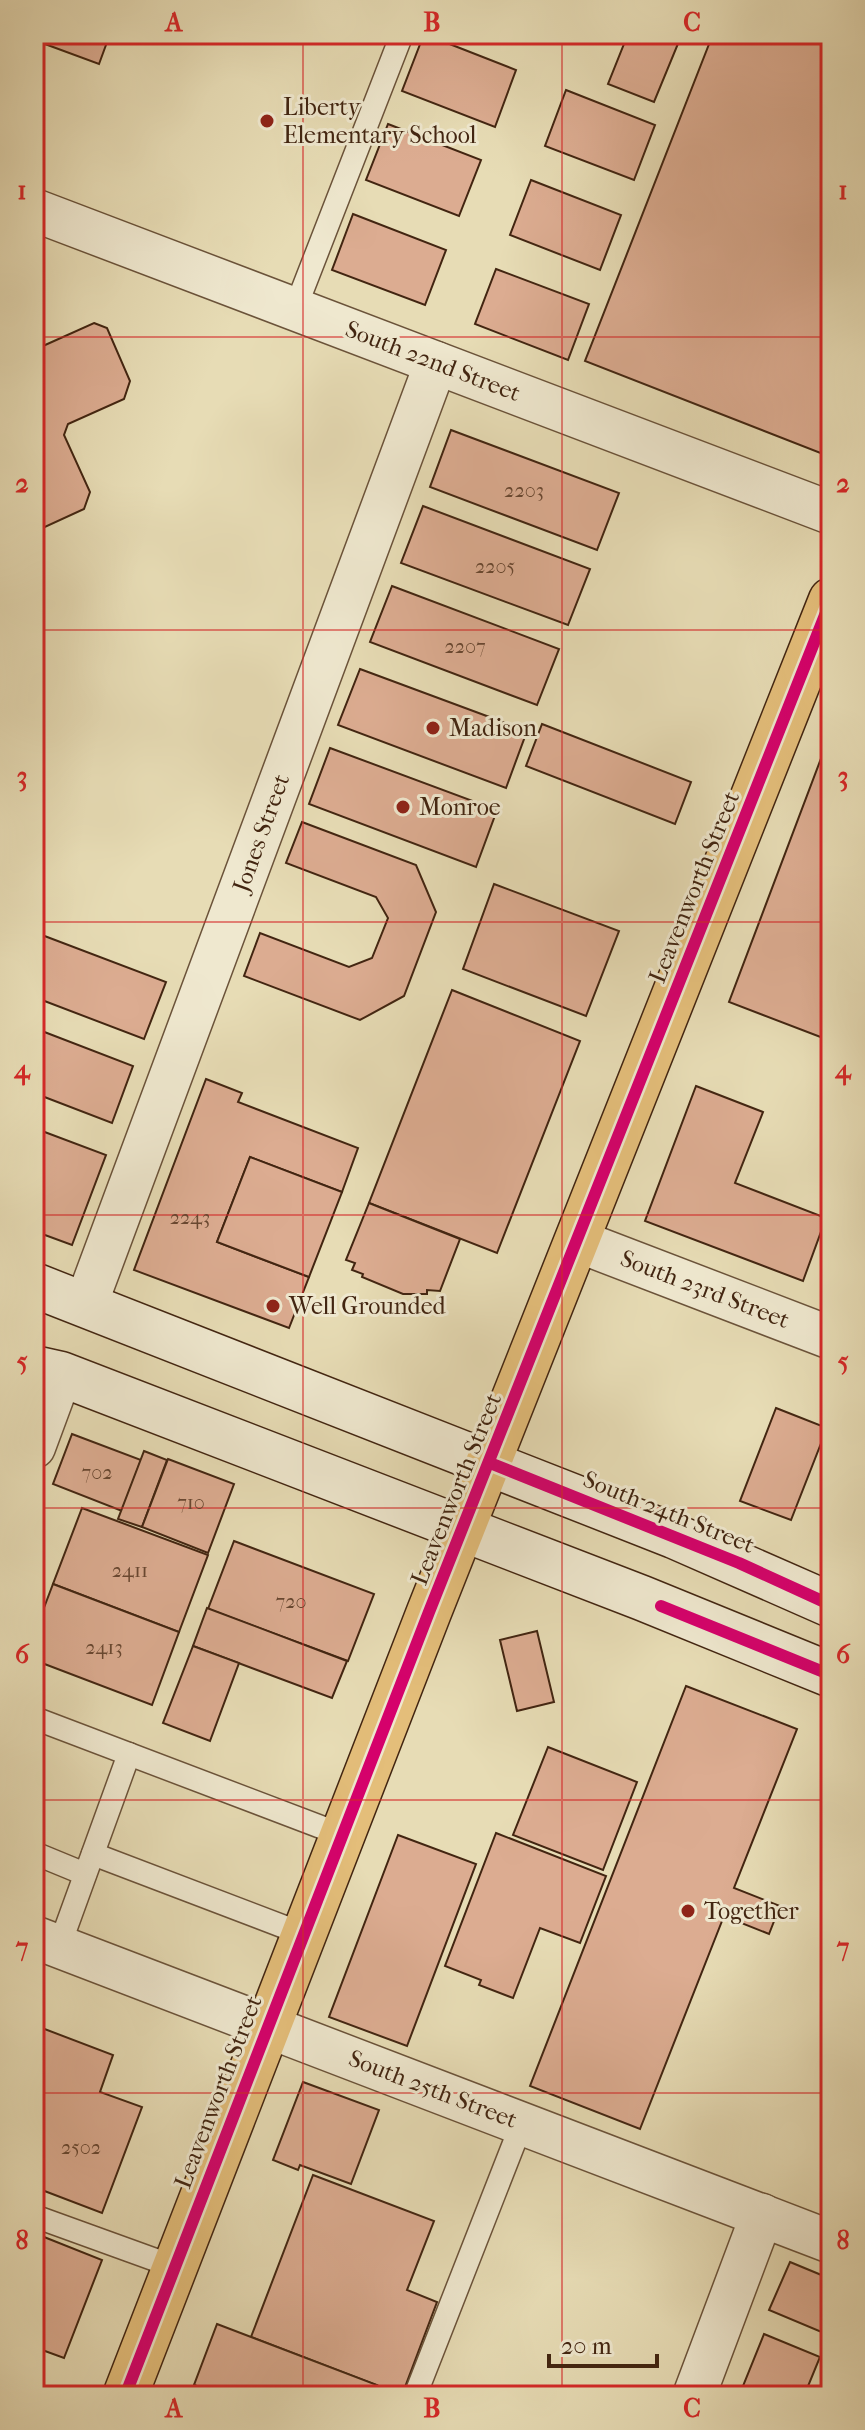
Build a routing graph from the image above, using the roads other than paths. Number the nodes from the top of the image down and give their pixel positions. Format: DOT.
graph roads {
  1 [pos="402,34"];
  2 [pos="34,210"];
  3 [pos="295,309"];
  4 [pos="436,363"];
  5 [pos="831,513"];
  6 [pos="831,600"];
  7 [pos="578,1241"];
  8 [pos="34,1285"];
  9 [pos="86,1304"];
  10 [pos="831,1338"];
  11 [pos="48,1371"];
  12 [pos="34,1447"];
  13 [pos="490,1463"];
  14 [pos="463,1531"];
  15 [pos="831,1605"];
  16 [pos="831,1675"];
  17 [pos="34,1718"];
  18 [pos="129,1754"];
  19 [pos="342,1835"];
  20 [pos="34,1853"];
  21 [pos="89,1864"];
  22 [pos="303,1934"];
  23 [pos="47,1942"];
  24 [pos="267,2025"];
  25 [pos="522,2123"];
  26 [pos="762,2215"];
  27 [pos="34,2216"];
  28 [pos="831,2242"];
  29 [pos="175,2267"];
  30 [pos="125,2396"];
  31 [pos="415,2396"];
  32 [pos="694,2396"];
  1 -- 3 [label="lane"];
  2 -- 3 [label="street, South 22nd Street"];
  3 -- 4 [label="street, South 22nd Street"];
  4 -- 5 [label="street, South 22nd Street"];
  4 -- 9 [label="street, Jones Street"];
  6 -- 7 [label="main road, Leavenworth Street"];
  7 -- 10 [label="street, South 23rd Street"];
  7 -- 13 [label="main road, Leavenworth Street"];
  8 -- 9 [label="main road, South 24th Street"];
  9 -- 13 [label="main road, South 24th Street"];
  11 -- 12 [label="street"];
  11 -- 14 [label="main road"];
  13 -- 14 [label="main road, Leavenworth Street"];
  13 -- 15 [label="main road, South 24th Street"];
  14 -- 16 [label="main road"];
  14 -- 19 [label="main road, Leavenworth Street"];
  17 -- 18 [label="lane"];
  18 -- 19 [label="lane"];
  18 -- 21 [label="lane"];
  19 -- 22 [label="main road, Leavenworth Street"];
  20 -- 21 [label="lane"];
  21 -- 22 [label="lane"];
  21 -- 23 [label="lane"];
  22 -- 24 [label="main road, Leavenworth Street"];
  23 -- 24 [label="street, South 25th Street"];
  24 -- 25 [label="street, South 25th Street"];
  24 -- 29 [label="main road, Leavenworth Street"];
  25 -- 26 [label="street, South 25th Street"];
  25 -- 31 [label="lane"];
  26 -- 28 [label="street, South 25th Street"];
  26 -- 32 [label="street"];
  27 -- 29 [label="lane"];
  29 -- 30 [label="main road, Leavenworth Street"];
}
